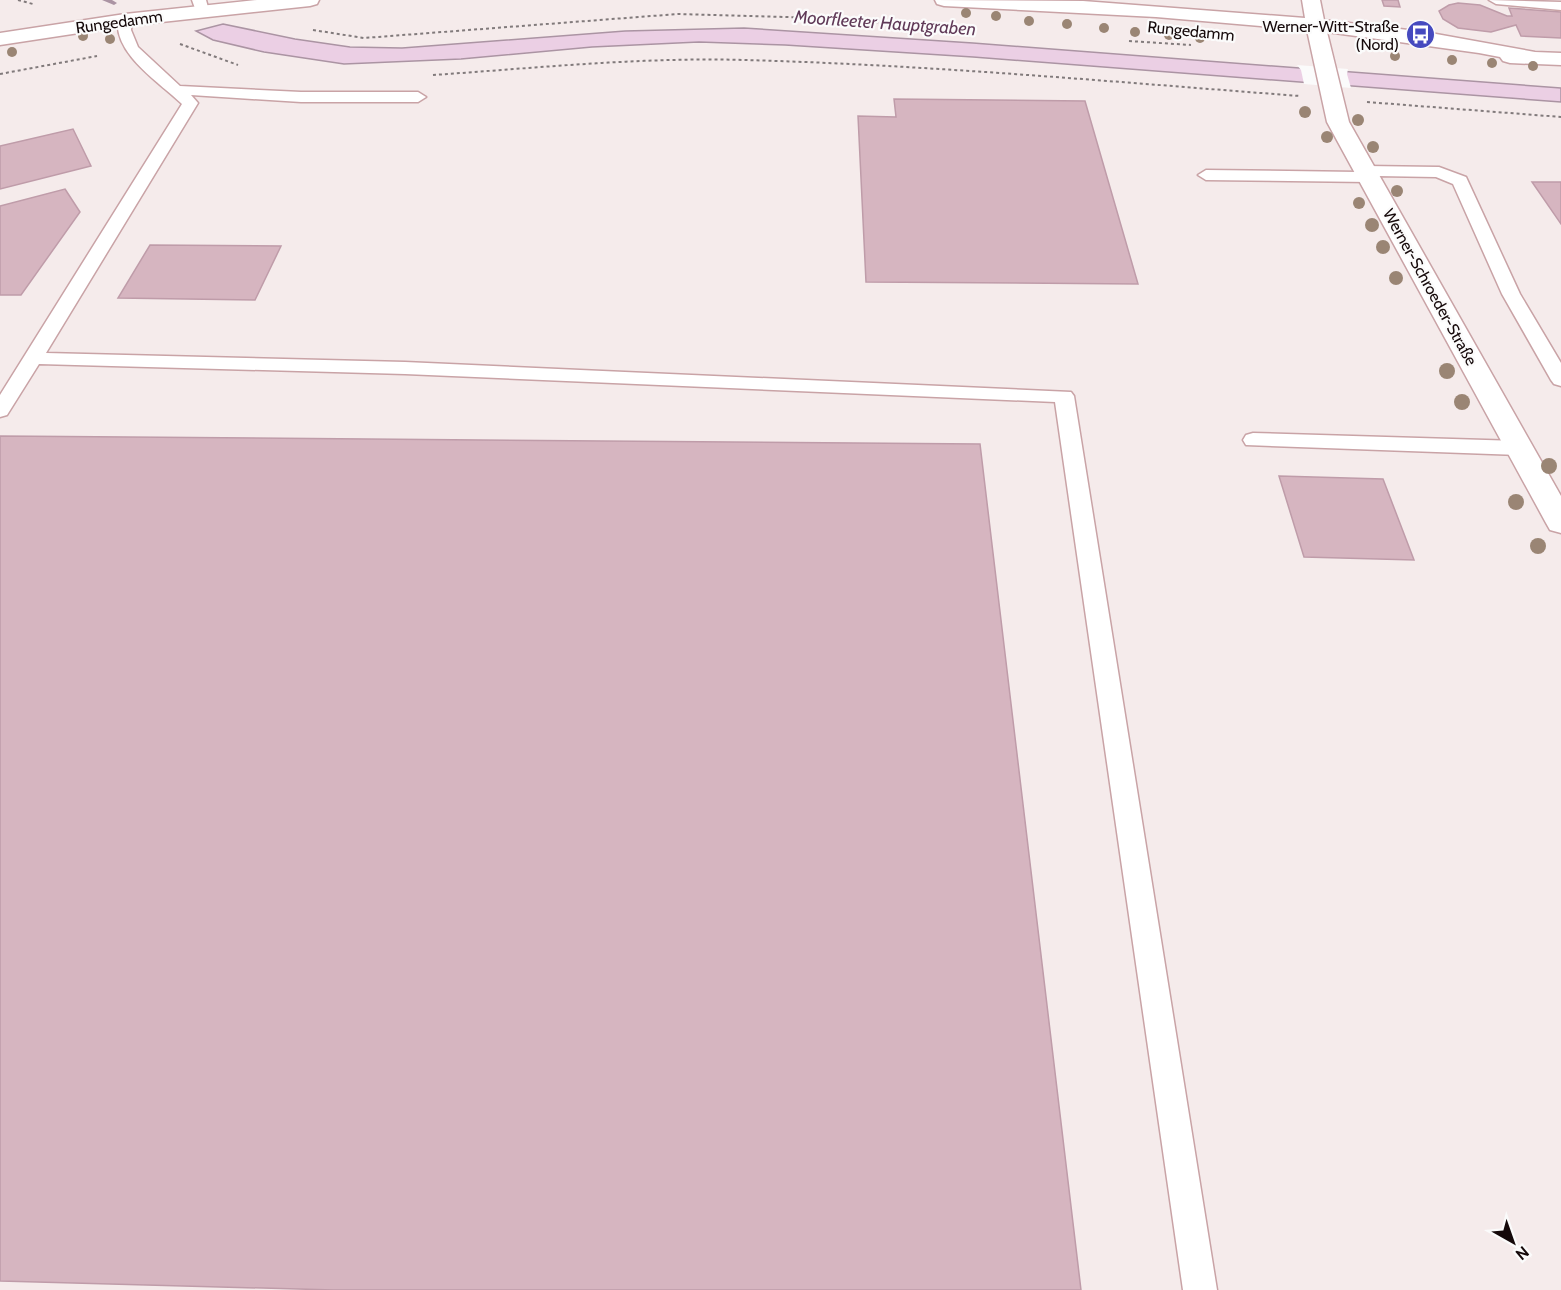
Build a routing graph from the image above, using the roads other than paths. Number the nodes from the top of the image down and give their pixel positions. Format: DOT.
graph roads {
  1 [pos="310,0"];
  2 [pos="944,0"];
  3 [pos="1311,0"];
  4 [pos="1496,0"];
  5 [pos="996,2"];
  6 [pos="201,5"];
  7 [pos="1561,6"];
  8 [pos="125,20"];
  9 [pos="1318,35"];
  10 [pos="0,39"];
  11 [pos="1561,59"];
  12 [pos="177,90"];
  13 [pos="418,97"];
  14 [pos="1367,174"];
  15 [pos="1206,175"];
  16 [pos="33,358"];
  17 [pos="1561,380"];
  18 [pos="0,411"];
  19 [pos="1253,440"];
  20 [pos="1519,448"];
  21 [pos="1561,523"];
  22 [pos="1200,1290"];
  1 -- 6 [label="street, Rungedamm"];
  2 -- 5 [label="street, Rungedamm"];
  3 -- 9 [label="street, Werner-Schroeder-Straße"];
  4 -- 7 [label="lane"];
  5 -- 9 [label="street, Rungedamm"];
  6 -- 8 [label="street, Rungedamm"];
  8 -- 10 [label="street, Rungedamm"];
  8 -- 12 [label="lane"];
  9 -- 11 [label="street, Rungedamm"];
  9 -- 14 [label="street, Werner-Schroeder-Straße"];
  12 -- 13 [label="lane"];
  12 -- 16 [label="lane"];
  14 -- 15 [label="lane"];
  14 -- 17 [label="lane"];
  14 -- 20 [label="street, Werner-Schroeder-Straße"];
  16 -- 18 [label="lane"];
  16 -- 22 [label="lane"];
  19 -- 20 [label="lane"];
  20 -- 21 [label="street, Werner-Schroeder-Straße"];
}
